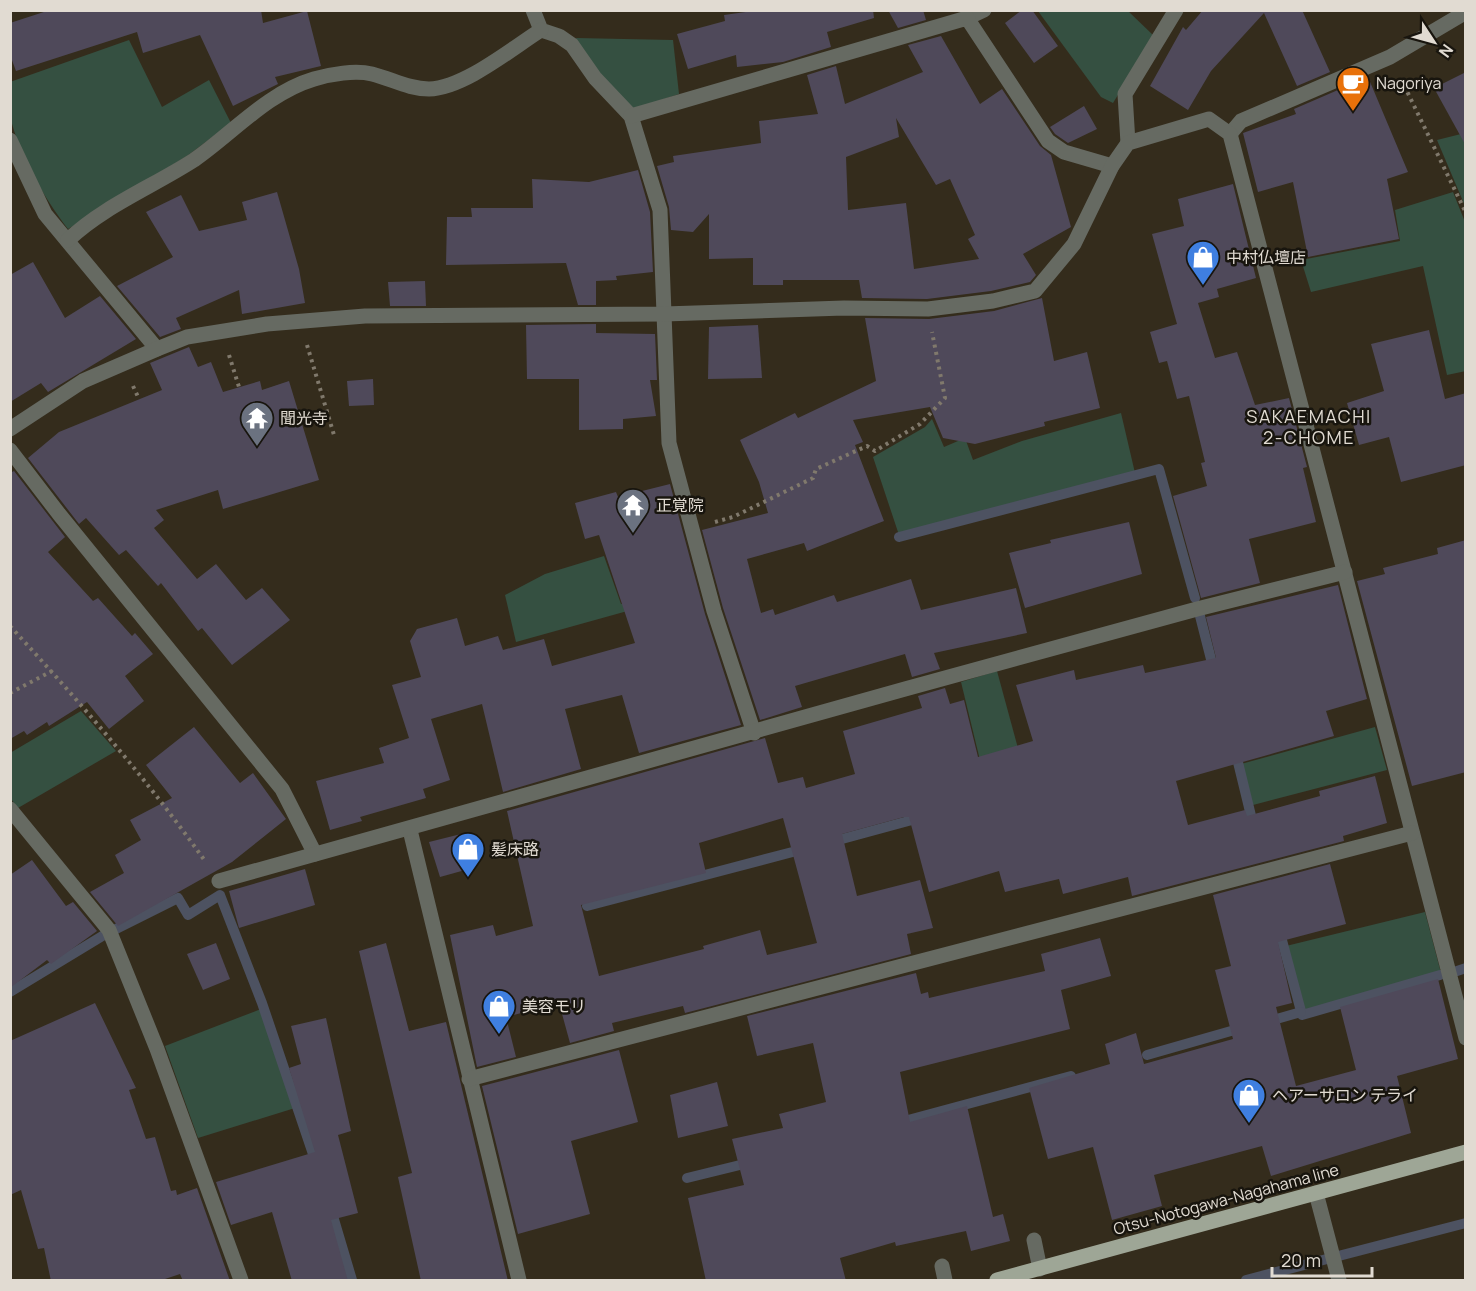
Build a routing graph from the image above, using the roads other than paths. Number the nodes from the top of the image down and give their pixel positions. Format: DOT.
graph roads {
  1 [pos="533,10"];
  2 [pos="984,10"];
  3 [pos="1176,10"];
  4 [pos="1466,12"];
  5 [pos="967,18"];
  6 [pos="541,30"];
  7 [pos="631,116"];
  8 [pos="1230,134"];
  9 [pos="10,140"];
  10 [pos="1128,143"];
  11 [pos="1113,166"];
  12 [pos="68,240"];
  13 [pos="664,314"];
  14 [pos="157,349"];
  15 [pos="10,429"];
  16 [pos="10,450"];
  17 [pos="1345,572"];
  18 [pos="754,733"];
  19 [pos="10,809"];
  20 [pos="410,830"];
  21 [pos="1412,833"];
  22 [pos="315,854"];
  23 [pos="219,881"];
  24 [pos="1466,1038"];
  25 [pos="469,1079"];
  26 [pos="1466,1152"];
  27 [pos="1316,1193"];
  28 [pos="1034,1240"];
  29 [pos="1041,1269"];
  30 [pos="1337,1276"];
  31 [pos="240,1281"];
  32 [pos="519,1281"];
  33 [pos="997,1281"];
  1 -- 6 [label="street"];
  2 -- 5 [label="street"];
  3 -- 10 [label="street"];
  4 -- 8 [label="street"];
  5 -- 7 [label="street"];
  5 -- 11 [label="street"];
  6 -- 7 [label="street"];
  6 -- 12 [label="street"];
  7 -- 13 [label="street"];
  8 -- 10 [label="street"];
  8 -- 17 [label="street"];
  9 -- 12 [label="street"];
  10 -- 11 [label="street"];
  11 -- 13 [label="street"];
  12 -- 14 [label="street"];
  13 -- 14 [label="street"];
  13 -- 18 [label="street"];
  14 -- 15 [label="street"];
  16 -- 22 [label="street"];
  17 -- 18 [label="street"];
  17 -- 21 [label="street"];
  18 -- 20 [label="street"];
  19 -- 31 [label="street"];
  20 -- 22 [label="street"];
  20 -- 25 [label="street"];
  21 -- 24 [label="street"];
  21 -- 25 [label="street"];
  22 -- 23 [label="street"];
  25 -- 32 [label="street"];
  26 -- 27 [label="main road, Otsu-Notogawa-Nagahama line"];
  27 -- 29 [label="main road, Otsu-Notogawa-Nagahama line"];
  27 -- 30 [label="street"];
  28 -- 29 [label="street"];
  29 -- 33 [label="main road, Otsu-Notogawa-Nagahama line"];
}
